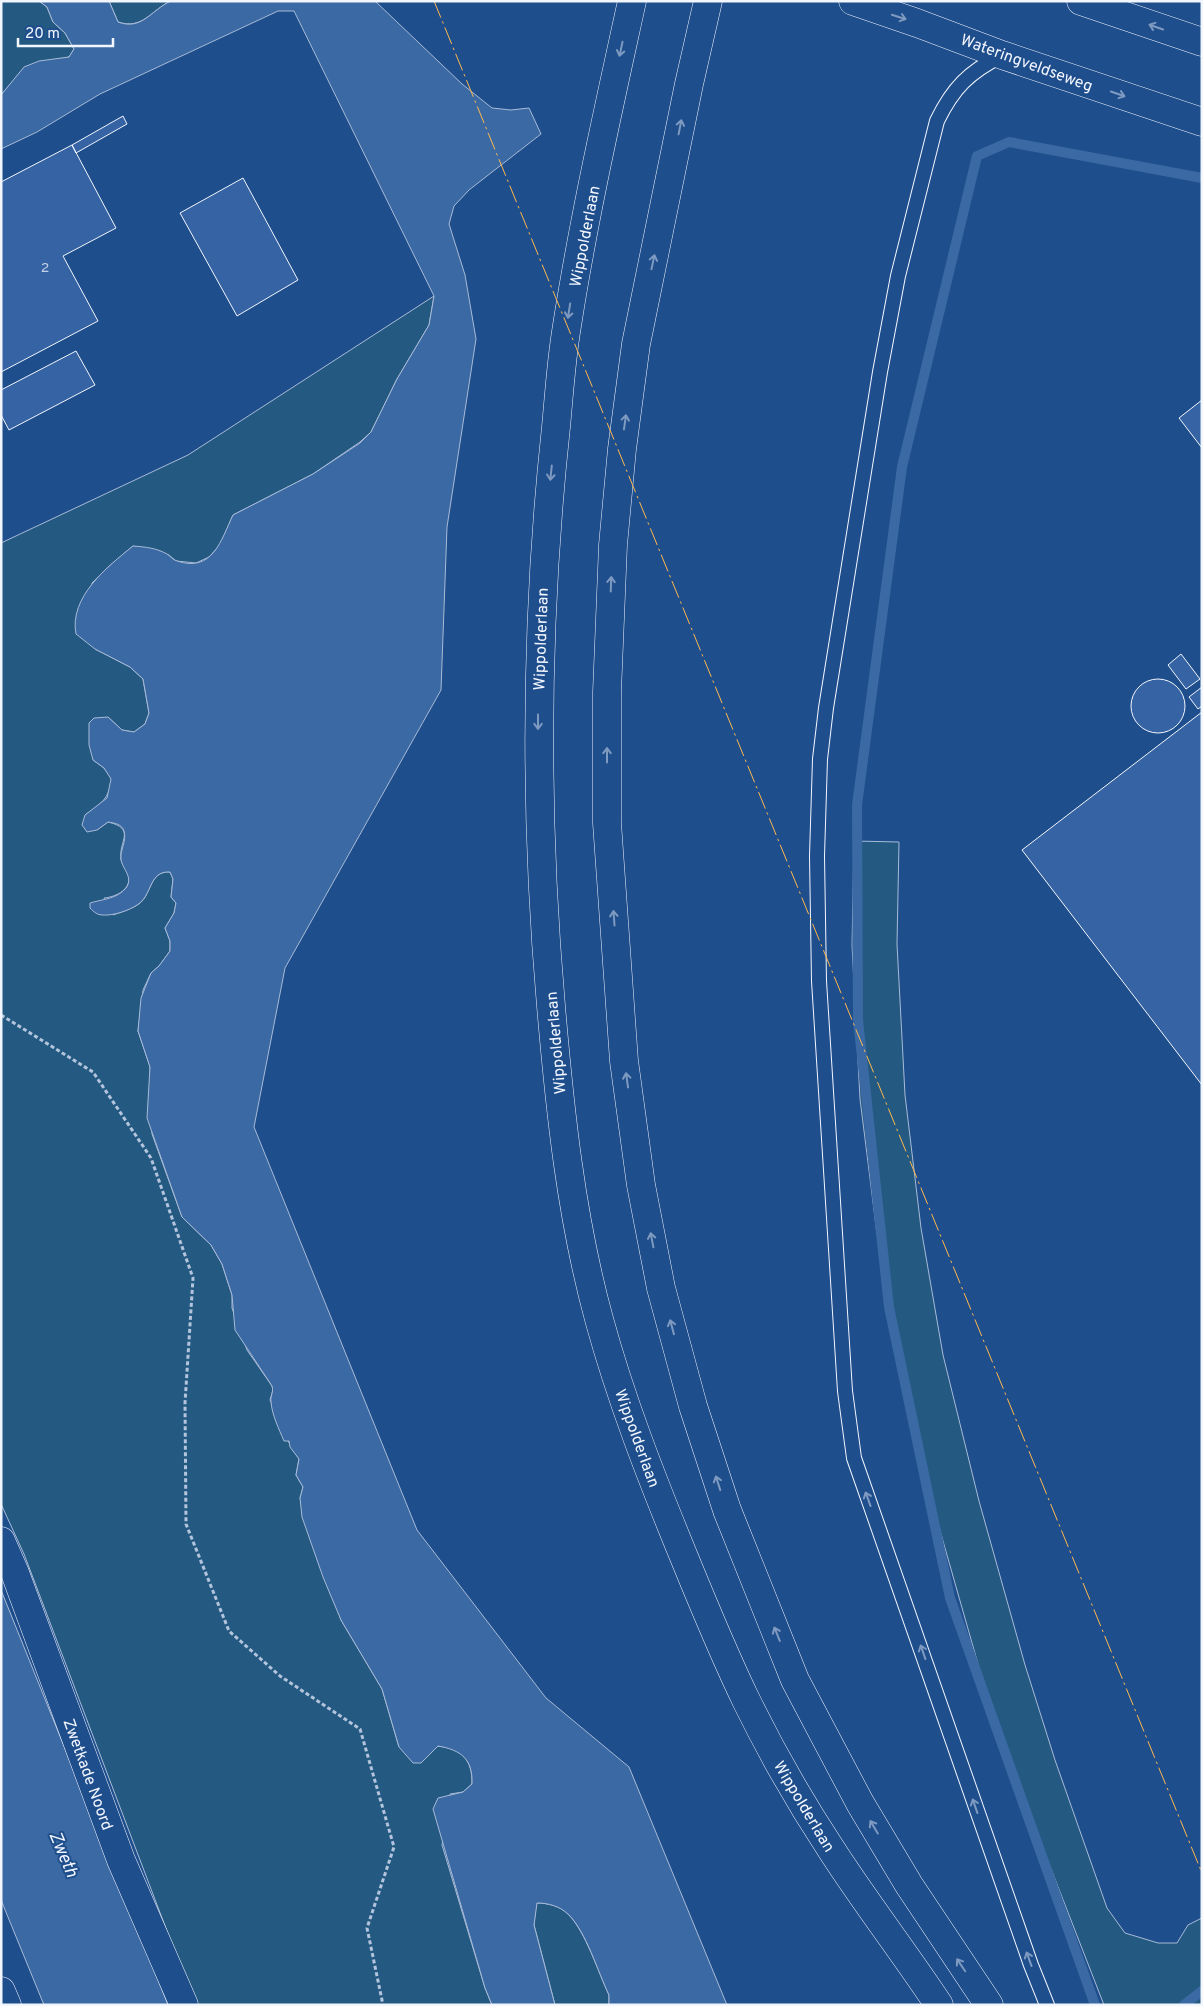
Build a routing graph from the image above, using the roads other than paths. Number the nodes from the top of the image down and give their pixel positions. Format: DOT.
graph roads {
  1 [pos="632,1"];
  2 [pos="708,1"];
  3 [pos="853,1"];
  4 [pos="1081,1"];
  5 [pos="1202,42"];
  6 [pos="1002,55"];
  7 [pos="1202,122"];
  8 [pos="1,1541"];
  9 [pos="1,1991"];
  10 [pos="7,2005"];
  11 [pos="184,2005"];
  12 [pos="939,2005"];
  13 [pos="989,2005"];
  14 [pos="1047,2005"];
  1 -- 12 [label="main road, Wippolderlaan, one-way"];
  13 -- 2 [label="main road, one-way"];
  3 -- 6 [label="main road, Wateringveldseweg, one-way"];
  5 -- 4 [label="main road, one-way"];
  6 -- 7 [label="main road, Wateringveldseweg, one-way"];
  14 -- 6 [label="lane, one-way"];
  8 -- 11 [label="main road, Zwetkade Noord"];
  9 -- 10 [label="main road"];
}
